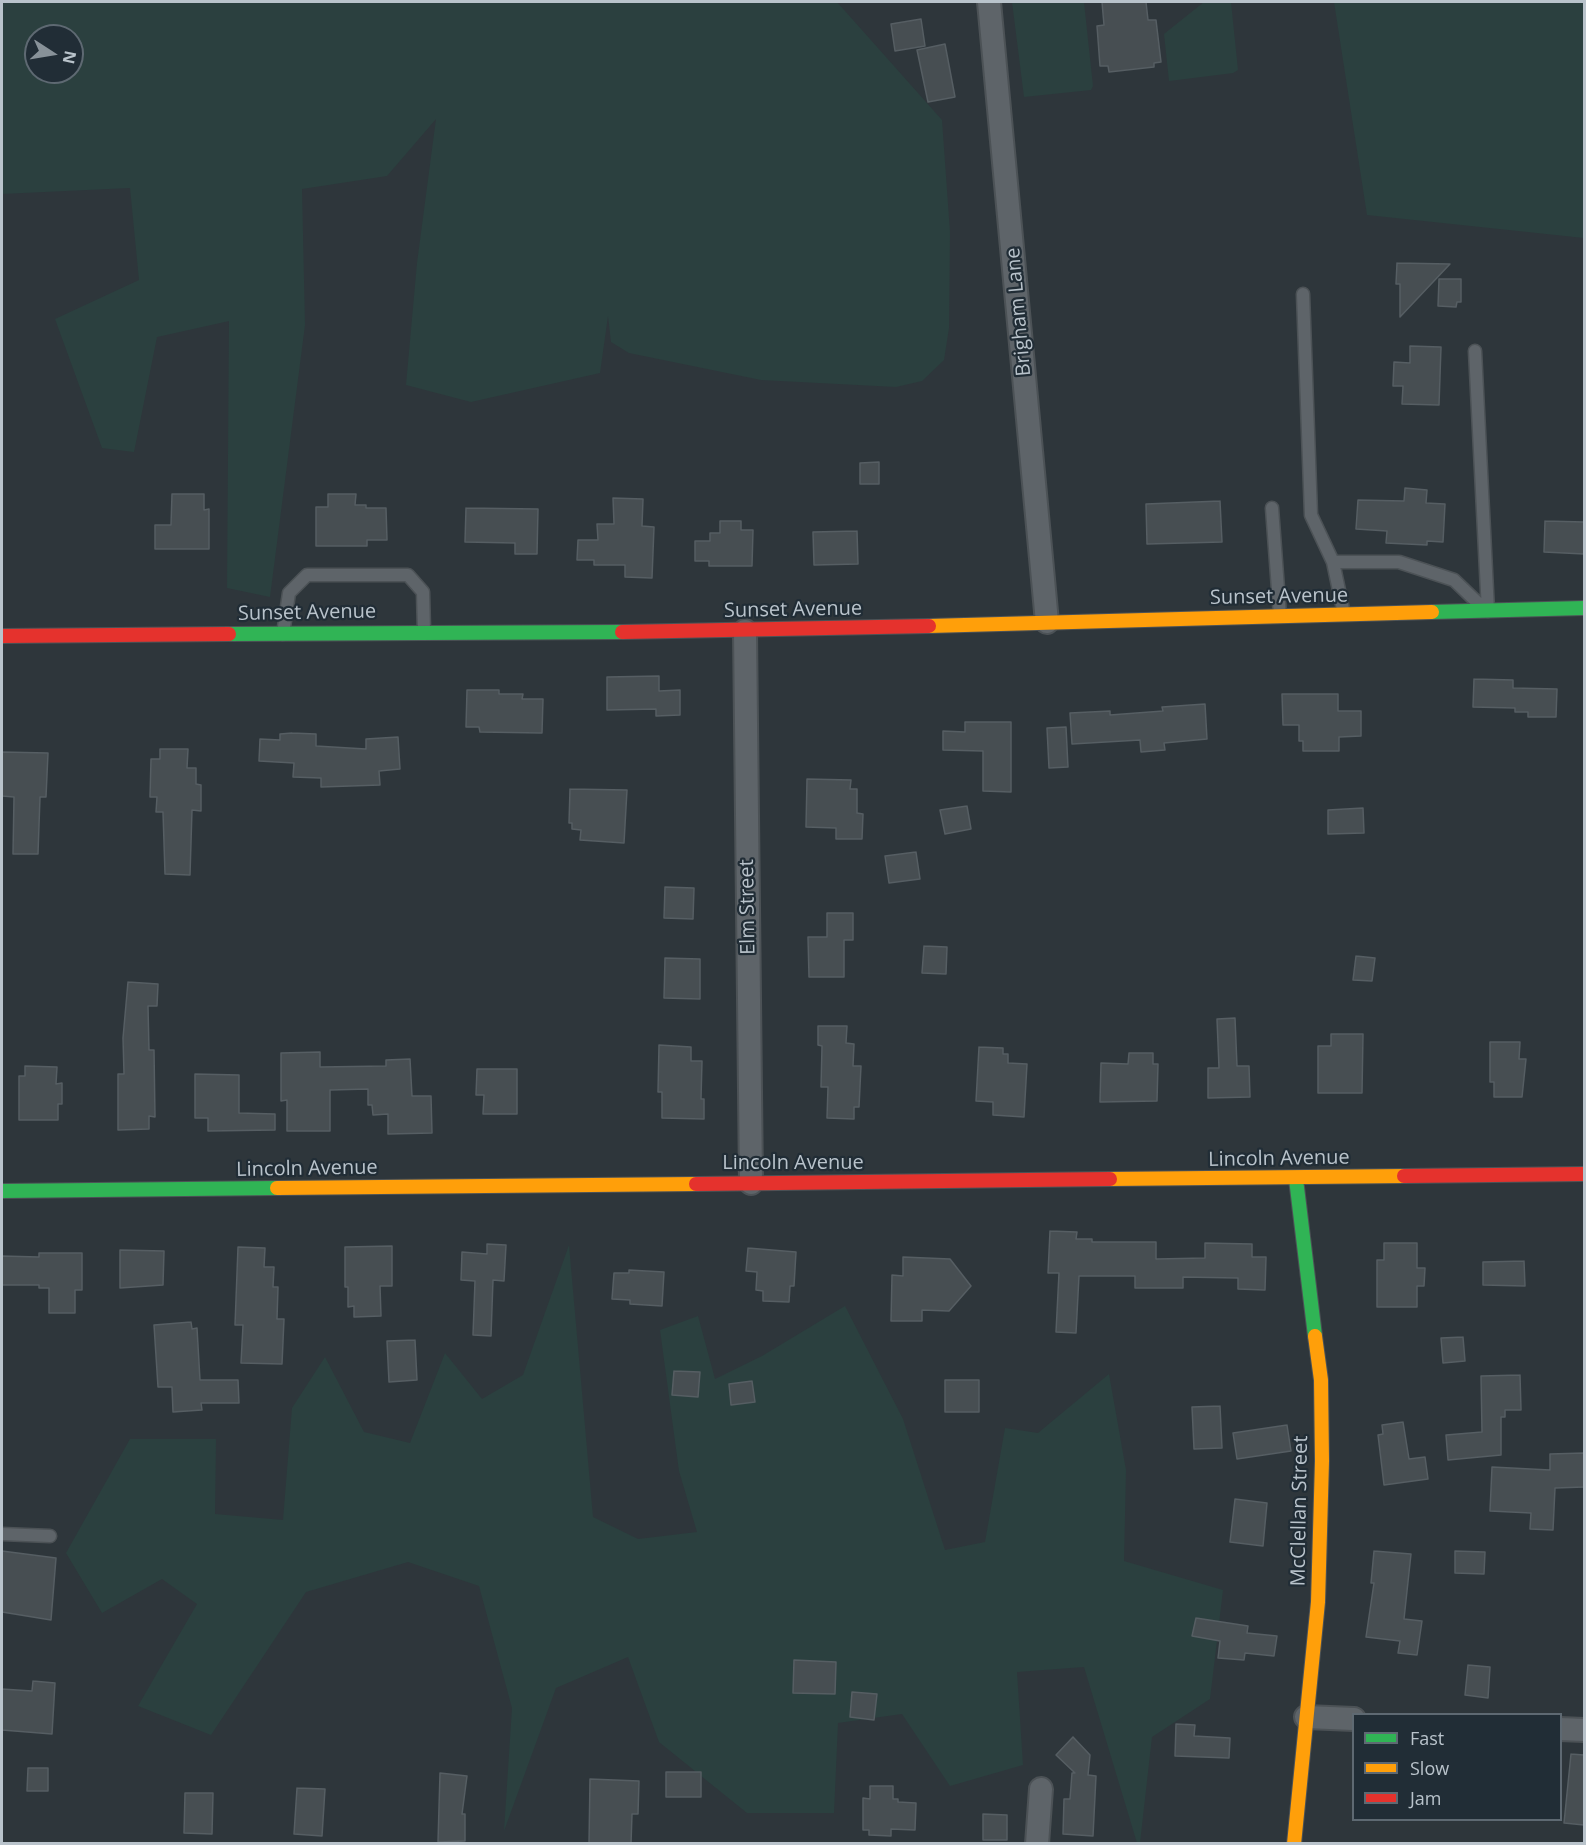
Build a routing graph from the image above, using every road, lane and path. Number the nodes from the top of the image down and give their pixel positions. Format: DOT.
graph roads {
  1 [pos="989,2"];
  2 [pos="1303,294"];
  3 [pos="1474,351"];
  4 [pos="1272,508"];
  5 [pos="1333,562"];
  6 [pos="1584,608"];
  7 [pos="1488,612"];
  8 [pos="1344,615"];
  9 [pos="1280,617"];
  10 [pos="1047,622"];
  11 [pos="424,632"];
  12 [pos="745,632"];
  13 [pos="283,634"];
  14 [pos="2,636"];
  15 [pos="1584,1174"];
  16 [pos="1296,1179"];
  17 [pos="751,1183"];
  18 [pos="2,1191"];
  19 [pos="2,1534"];
  20 [pos="50,1536"];
  21 [pos="1306,1717"];
  22 [pos="1352,1719"];
  23 [pos="1562,1729"];
  24 [pos="1584,1730"];
  25 [pos="1041,1789"];
  26 [pos="1037,1844"];
  27 [pos="1294,1844"];
  1 -- 10 [label="street, Brigham Lane"];
  2 -- 5 [label="lane"];
  3 -- 7 [label="lane"];
  4 -- 9 [label="lane"];
  5 -- 7 [label="lane"];
  5 -- 8 [label="lane"];
  6 -- 7 [label="street, Sunset Avenue"];
  7 -- 8 [label="street, Sunset Avenue"];
  8 -- 9 [label="street, Sunset Avenue"];
  9 -- 10 [label="street, Sunset Avenue"];
  10 -- 12 [label="street, Sunset Avenue"];
  11 -- 12 [label="street, Sunset Avenue"];
  11 -- 13 [label="street, Sunset Avenue"];
  11 -- 13 [label="lane"];
  12 -- 17 [label="street, Elm Street"];
  13 -- 14 [label="street, Sunset Avenue"];
  15 -- 16 [label="street, Lincoln Avenue"];
  16 -- 17 [label="street, Lincoln Avenue"];
  16 -- 21 [label="street, McClellan Street"];
  17 -- 18 [label="street, Lincoln Avenue"];
  19 -- 20 [label="lane"];
  21 -- 22 [label="street"];
  21 -- 27 [label="street, McClellan Street"];
  23 -- 24 [label="street"];
  25 -- 26 [label="street"];
}
